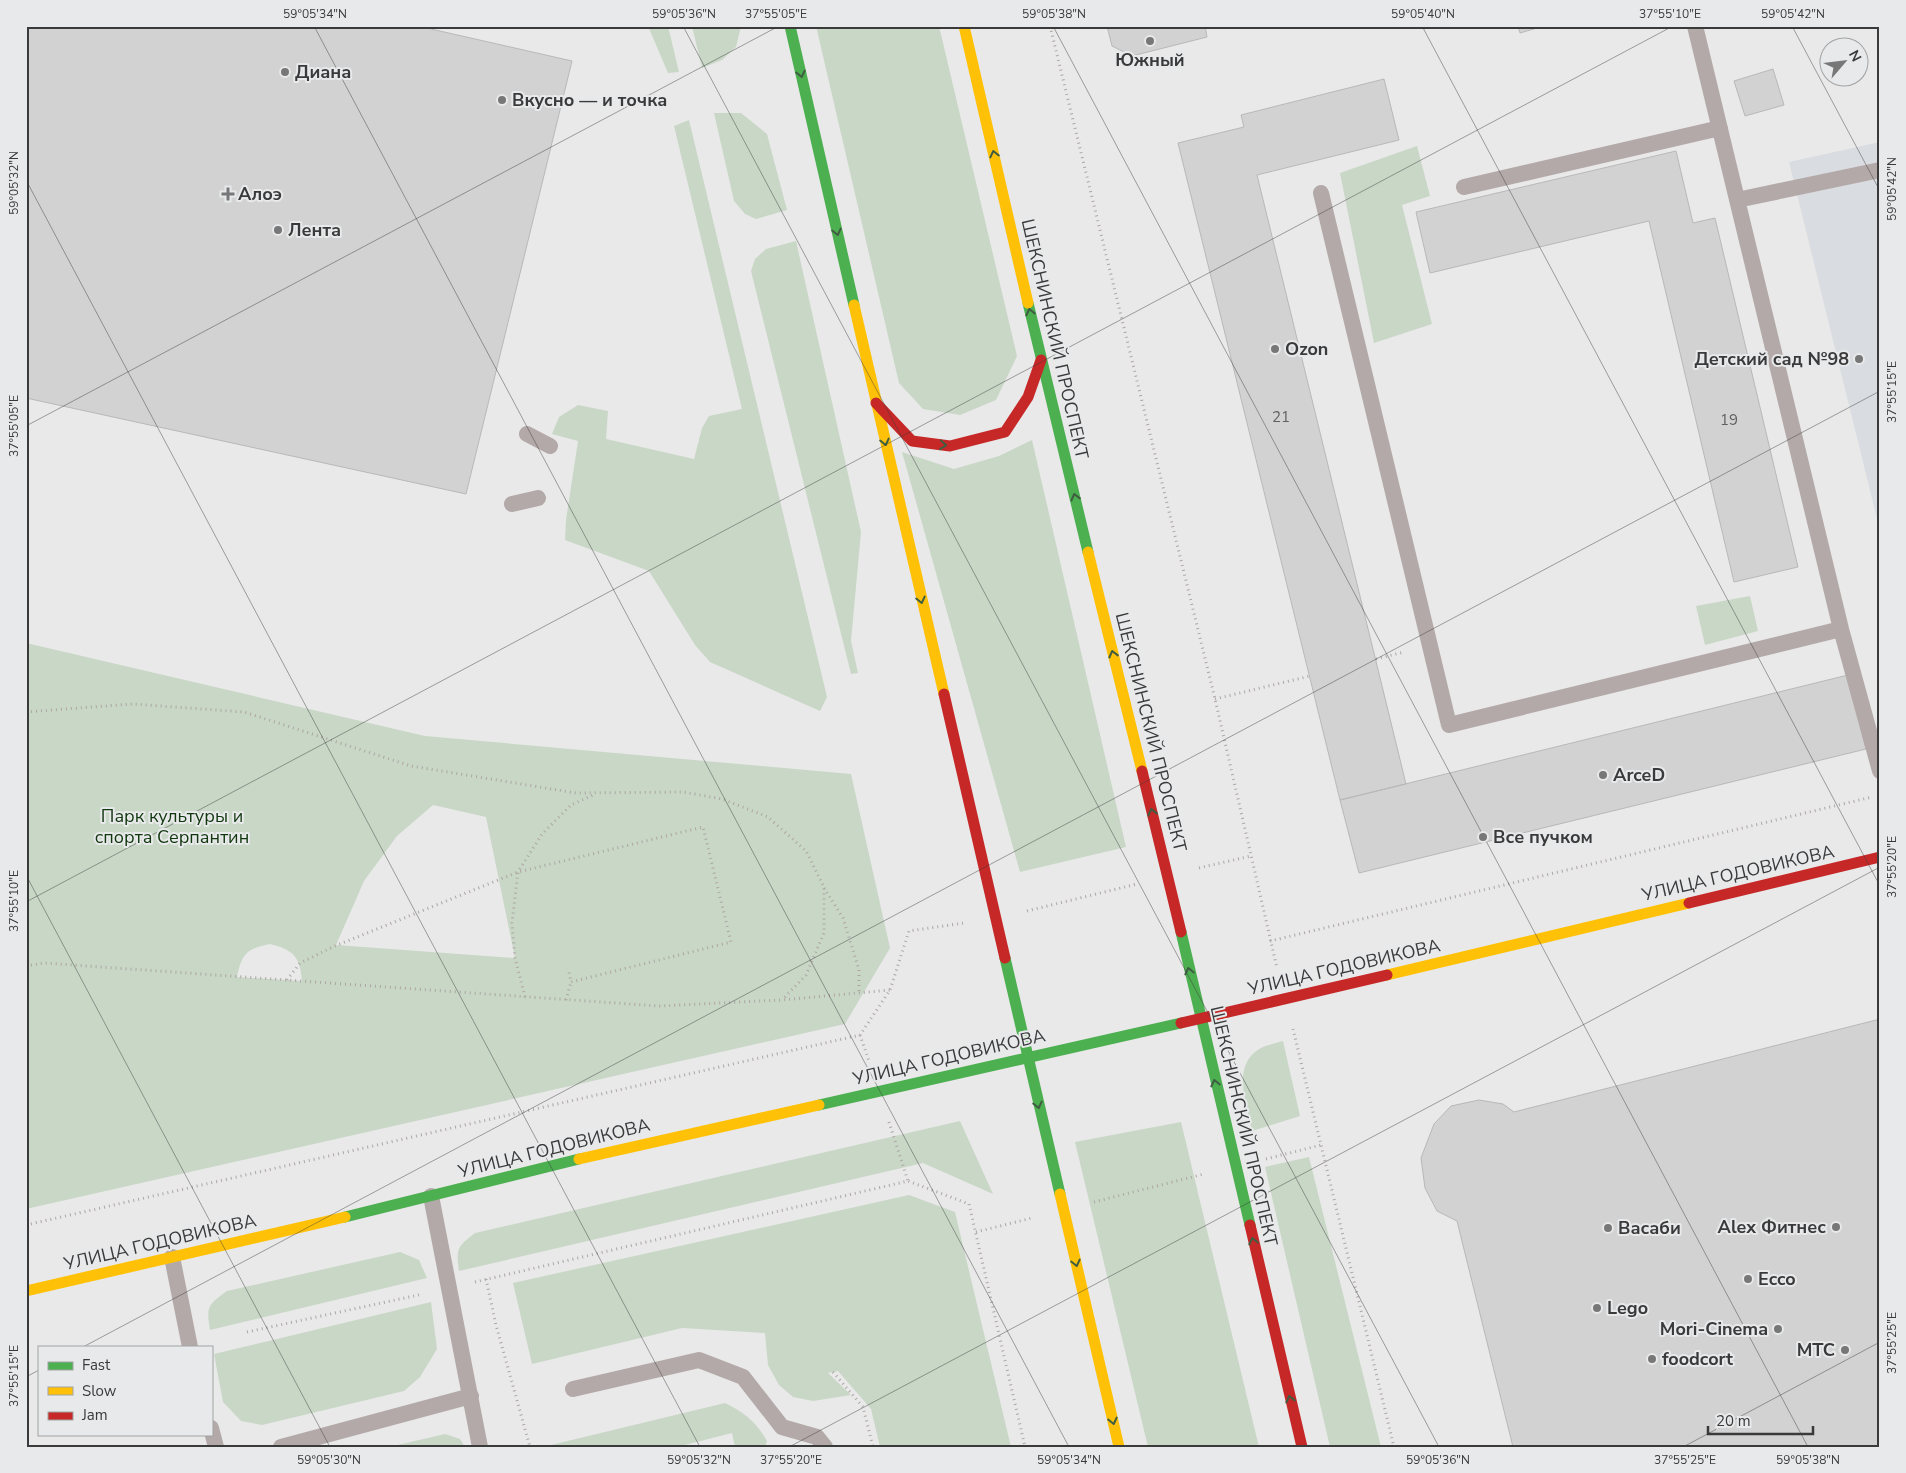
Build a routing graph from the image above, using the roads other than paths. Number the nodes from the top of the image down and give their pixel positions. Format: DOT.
graph roads {
  1 [pos="790,26"];
  2 [pos="964,26"];
  3 [pos="1695,26"];
  4 [pos="1720,128"];
  5 [pos="1880,170"];
  6 [pos="1464,187"];
  7 [pos="1320,193"];
  8 [pos="1737,200"];
  9 [pos="1041,360"];
  10 [pos="876,403"];
  11 [pos="527,434"];
  12 [pos="550,446"];
  13 [pos="538,498"];
  14 [pos="512,504"];
  15 [pos="1841,629"];
  16 [pos="1880,771"];
  17 [pos="1880,858"];
  18 [pos="1200,1018"];
  19 [pos="1027,1057"];
  20 [pos="431,1196"];
  21 [pos="172,1257"];
  22 [pos="26,1291"];
  23 [pos="190,1346"];
  24 [pos="572,1389"];
  25 [pos="470,1396"];
  26 [pos="212,1432"];
  27 [pos="216,1447"];
  28 [pos="281,1447"];
  29 [pos="480,1447"];
  30 [pos="825,1447"];
  31 [pos="1119,1447"];
  32 [pos="1302,1447"];
  1 -- 10 [label="main road, one-way"];
  9 -- 2 [label="main road, ШЕКСНИНСКИЙ ПРОСПЕКТ, one-way"];
  3 -- 4 [label="lane"];
  4 -- 6 [label="lane"];
  4 -- 8 [label="lane"];
  5 -- 8 [label="lane"];
  7 -- 15 [label="lane"];
  8 -- 15 [label="lane"];
  10 -- 9 [label="main road, one-way"];
  18 -- 9 [label="main road, ШЕКСНИНСКИЙ ПРОСПЕКТ, one-way"];
  10 -- 19 [label="main road, one-way"];
  11 -- 12 [label="lane"];
  13 -- 14 [label="lane"];
  15 -- 16 [label="lane"];
  17 -- 18 [label="main road, УЛИЦА ГОДОВИКОВА"];
  18 -- 19 [label="main road, УЛИЦА ГОДОВИКОВА"];
  32 -- 18 [label="main road, ШЕКСНИНСКИЙ ПРОСПЕКТ, one-way"];
  19 -- 20 [label="main road, УЛИЦА ГОДОВИКОВА"];
  19 -- 31 [label="main road, one-way"];
  20 -- 21 [label="main road, УЛИЦА ГОДОВИКОВА"];
  20 -- 25 [label="lane"];
  21 -- 22 [label="main road, УЛИЦА ГОДОВИКОВА"];
  21 -- 23 [label="lane"];
  24 -- 30 [label="lane"];
  25 -- 28 [label="lane"];
  25 -- 29 [label="lane"];
  26 -- 27 [label="lane"];
}
